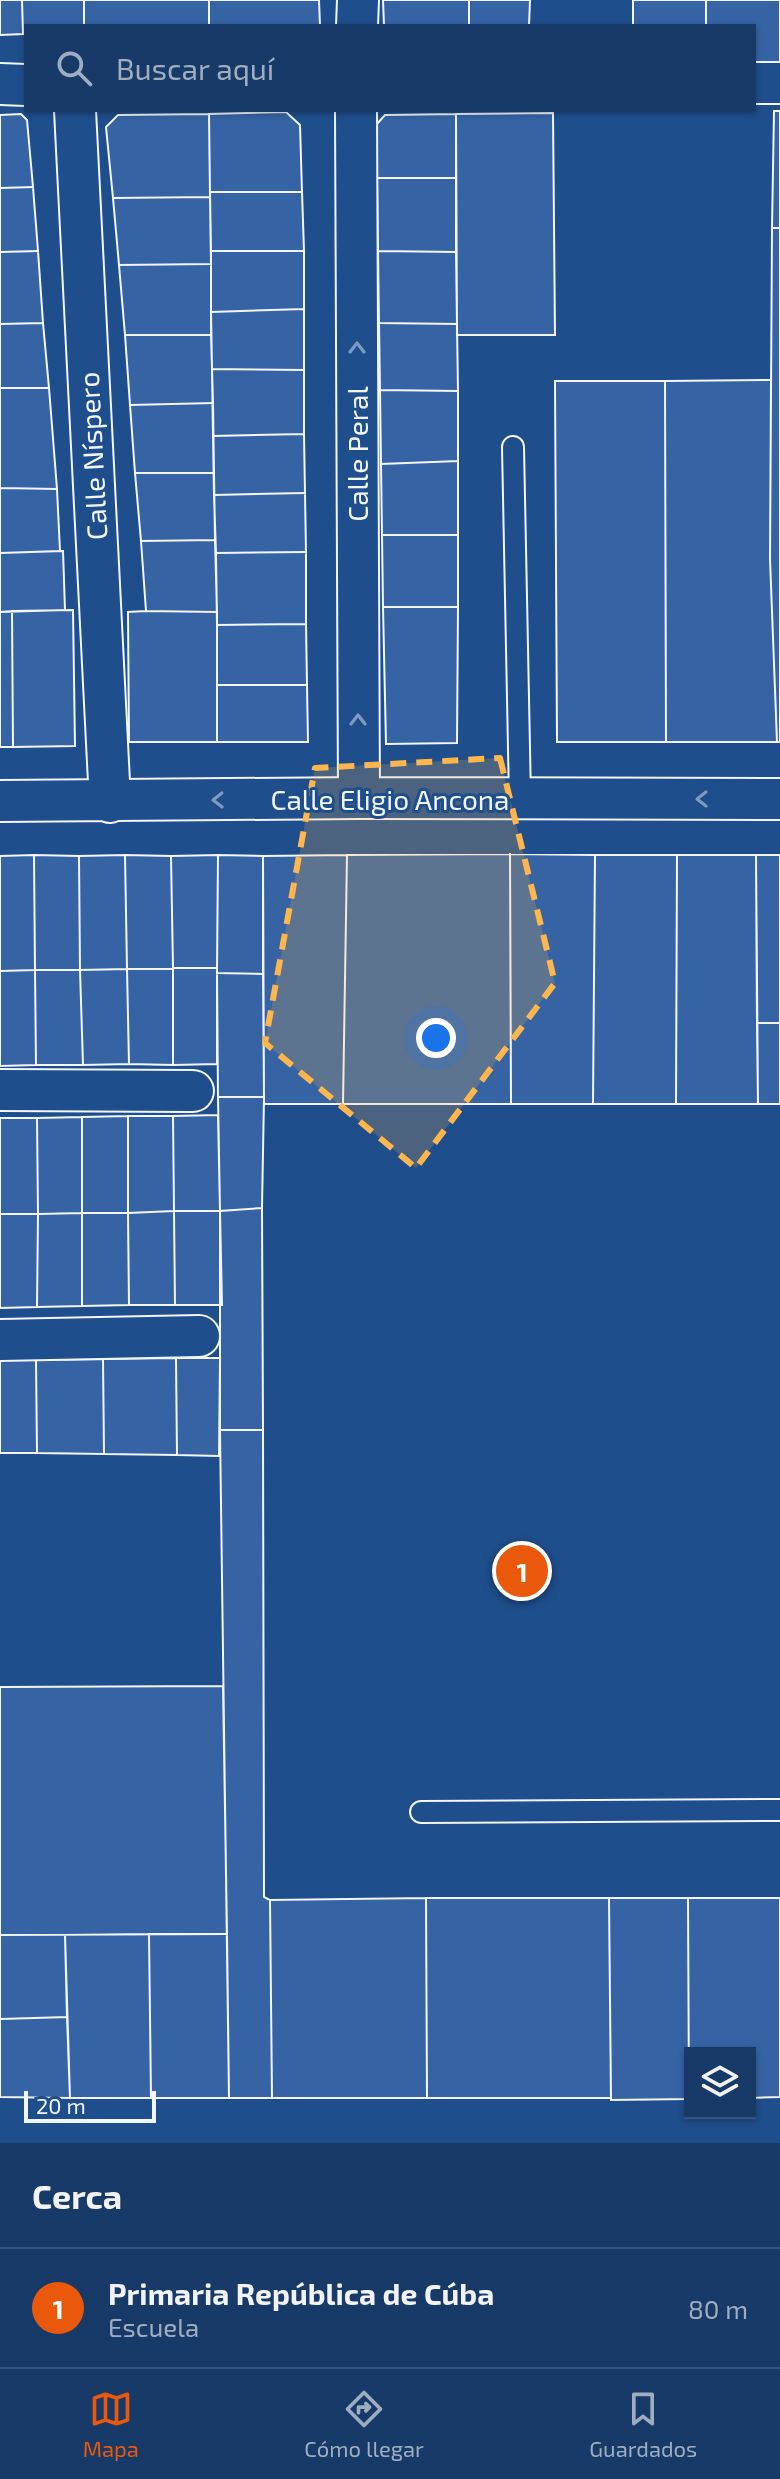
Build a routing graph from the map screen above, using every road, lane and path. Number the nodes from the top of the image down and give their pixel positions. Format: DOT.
graph roads {
  1 [pos="358,0"];
  2 [pos="357,24"];
  3 [pos="756,83"];
  4 [pos="780,83"];
  5 [pos="0,84"];
  6 [pos="24,85"];
  7 [pos="75,112"];
  8 [pos="356,112"];
  9 [pos="513,447"];
  10 [pos="359,798"];
  11 [pos="520,798"];
  12 [pos="780,799"];
  13 [pos="0,801"];
  14 [pos="110,802"];
  15 [pos="0,1090"];
  16 [pos="193,1091"];
  17 [pos="199,1336"];
  18 [pos="0,1340"];
  19 [pos="780,1810"];
  20 [pos="421,1812"];
  1 -- 2 [label="street"];
  3 -- 4 [label="street"];
  5 -- 6 [label="street"];
  7 -- 14 [label="street, Calle Níspero"];
  10 -- 8 [label="street, Calle Peral, one-way"];
  9 -- 11 [label="lane"];
  10 -- 11 [label="street, Calle Eligio Ancona"];
  10 -- 14 [label="street, Calle Eligio Ancona, one-way"];
  12 -- 11 [label="street, Calle Eligio Ancona, one-way"];
  13 -- 14 [label="street, Calle Eligio Ancona"];
  15 -- 16 [label="street"];
  17 -- 18 [label="street"];
  19 -- 20 [label="lane"];
}
